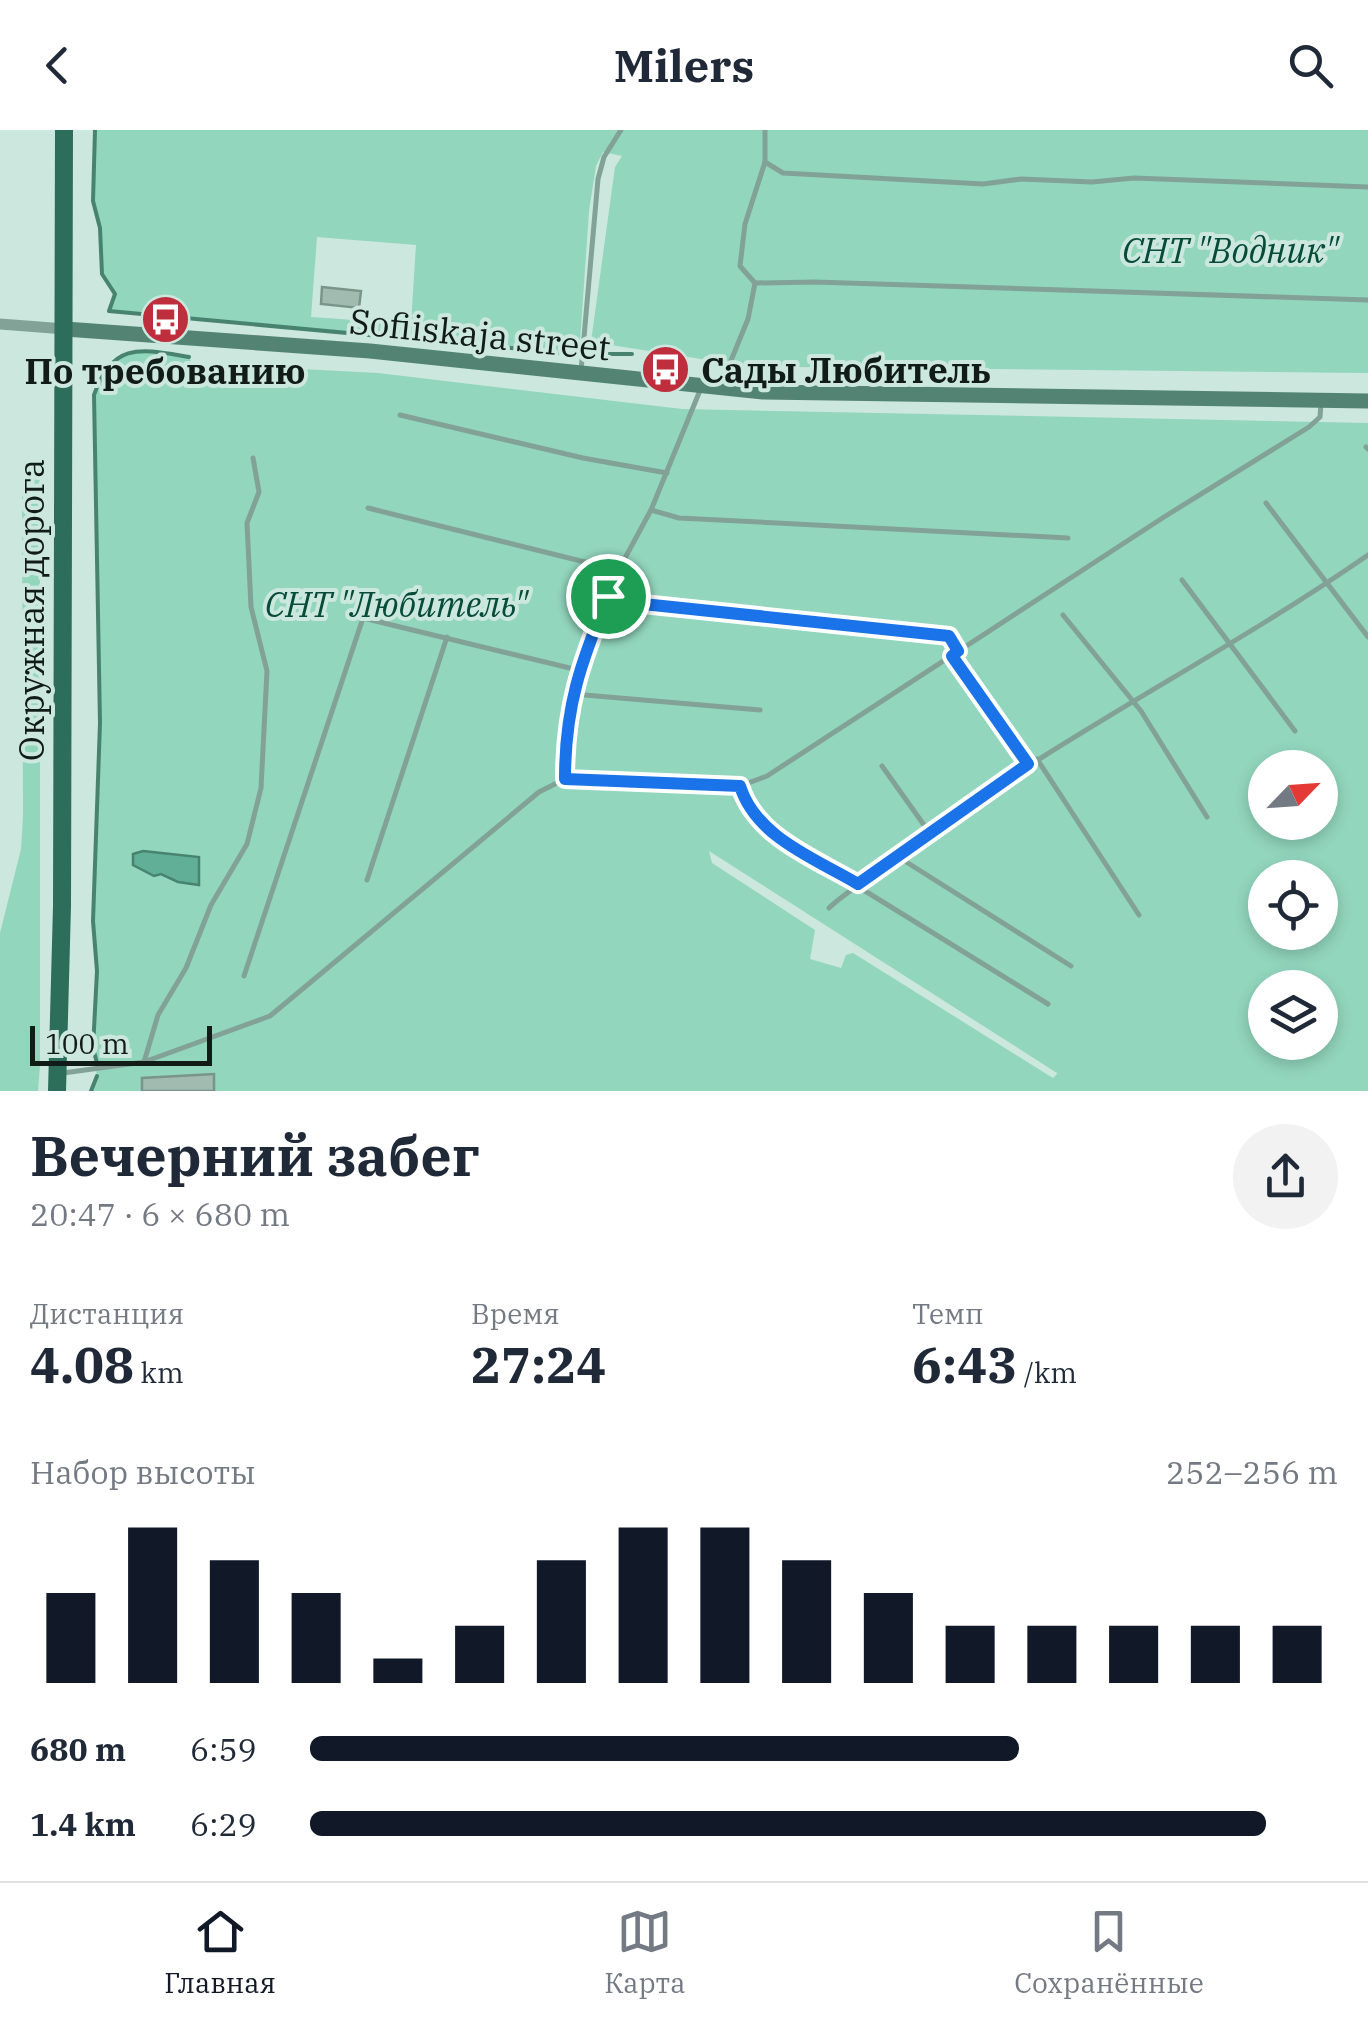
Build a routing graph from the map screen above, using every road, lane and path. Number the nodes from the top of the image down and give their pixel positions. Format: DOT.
graph roads {
  1 [pos="64,130"];
  2 [pos="620,130"];
  3 [pos="765,130"];
  4 [pos="765,162"];
  5 [pos="1368,187"];
  6 [pos="756,283"];
  7 [pos="1368,300"];
  8 [pos="0,324"];
  9 [pos="65,329"];
  10 [pos="730,363"];
  11 [pos="580,375"];
  12 [pos="701,388"];
  13 [pos="1322,400"];
  14 [pos="1368,400"];
  15 [pos="400,415"];
  16 [pos="253,458"];
  17 [pos="667,474"];
  18 [pos="1266,503"];
  19 [pos="368,508"];
  20 [pos="651,510"];
  21 [pos="1068,538"];
  22 [pos="1368,555"];
  23 [pos="618,571"];
  24 [pos="1182,580"];
  25 [pos="1327,584"];
  26 [pos="608,596"];
  27 [pos="1062,614"];
  28 [pos="447,637"];
  29 [pos="1368,638"];
  30 [pos="1229,642"];
  31 [pos="958,651"];
  32 [pos="952,656"];
  33 [pos="578,670"];
  34 [pos="573,694"];
  35 [pos="1130,702"];
  36 [pos="760,710"];
  37 [pos="1295,731"];
  38 [pos="1038,758"];
  39 [pos="1028,764"];
  40 [pos="882,766"];
  41 [pos="565,779"];
  42 [pos="740,786"];
  43 [pos="1207,817"];
  44 [pos="929,832"];
  45 [pos="898,857"];
  46 [pos="367,880"];
  47 [pos="858,884"];
  48 [pos="830,908"];
  49 [pos="1139,915"];
  50 [pos="1071,966"];
  51 [pos="244,976"];
  52 [pos="1048,1004"];
  53 [pos="144,1062"];
  54 [pos="58,1082"];
  1 -- 9 [label="main road, Окружная дорога"];
  2 -- 11 [label="lane"];
  3 -- 4 [label="lane"];
  4 -- 5 [label="lane"];
  4 -- 6 [label="lane"];
  6 -- 7 [label="lane"];
  6 -- 10 [label="lane"];
  8 -- 9 [label="street"];
  9 -- 11 [label="main road, Sofiiskaja street"];
  9 -- 54 [label="main road, Окружная дорога"];
  11 -- 12 [label="main road, Sofiiskaja street"];
  12 -- 13 [label="main road, Sofiiskaja street"];
  12 -- 17 [label="lane"];
  13 -- 14 [label="main road, Sofiiskaja street"];
  13 -- 31 [label="lane"];
  15 -- 17 [label="lane"];
  16 -- 53 [label="lane"];
  17 -- 20 [label="lane"];
  18 -- 25 [label="lane"];
  19 -- 23 [label="lane"];
  20 -- 21 [label="lane"];
  20 -- 23 [label="lane"];
  22 -- 25 [label="lane"];
  23 -- 26 [label="lane"];
  24 -- 30 [label="lane"];
  25 -- 29 [label="lane"];
  25 -- 30 [label="lane"];
  26 -- 31 [label="lane"];
  26 -- 33 [label="lane"];
  27 -- 35 [label="lane"];
  28 -- 33 [label="lane"];
  28 -- 46 [label="lane"];
  28 -- 51 [label="lane"];
  30 -- 35 [label="lane"];
  30 -- 37 [label="lane"];
  31 -- 32 [label="lane"];
  32 -- 39 [label="lane"];
  32 -- 42 [label="lane"];
  33 -- 34 [label="lane"];
  34 -- 36 [label="lane"];
  34 -- 41 [label="lane"];
  35 -- 38 [label="lane"];
  35 -- 43 [label="lane"];
  38 -- 39 [label="lane"];
  38 -- 49 [label="lane"];
  39 -- 44 [label="lane"];
  40 -- 44 [label="lane"];
  41 -- 42 [label="lane"];
  41 -- 53 [label="lane"];
  42 -- 47 [label="lane"];
  44 -- 45 [label="lane"];
  45 -- 47 [label="lane"];
  45 -- 50 [label="lane"];
  47 -- 48 [label="lane"];
  47 -- 52 [label="lane"];
  53 -- 54 [label="lane"];
}
